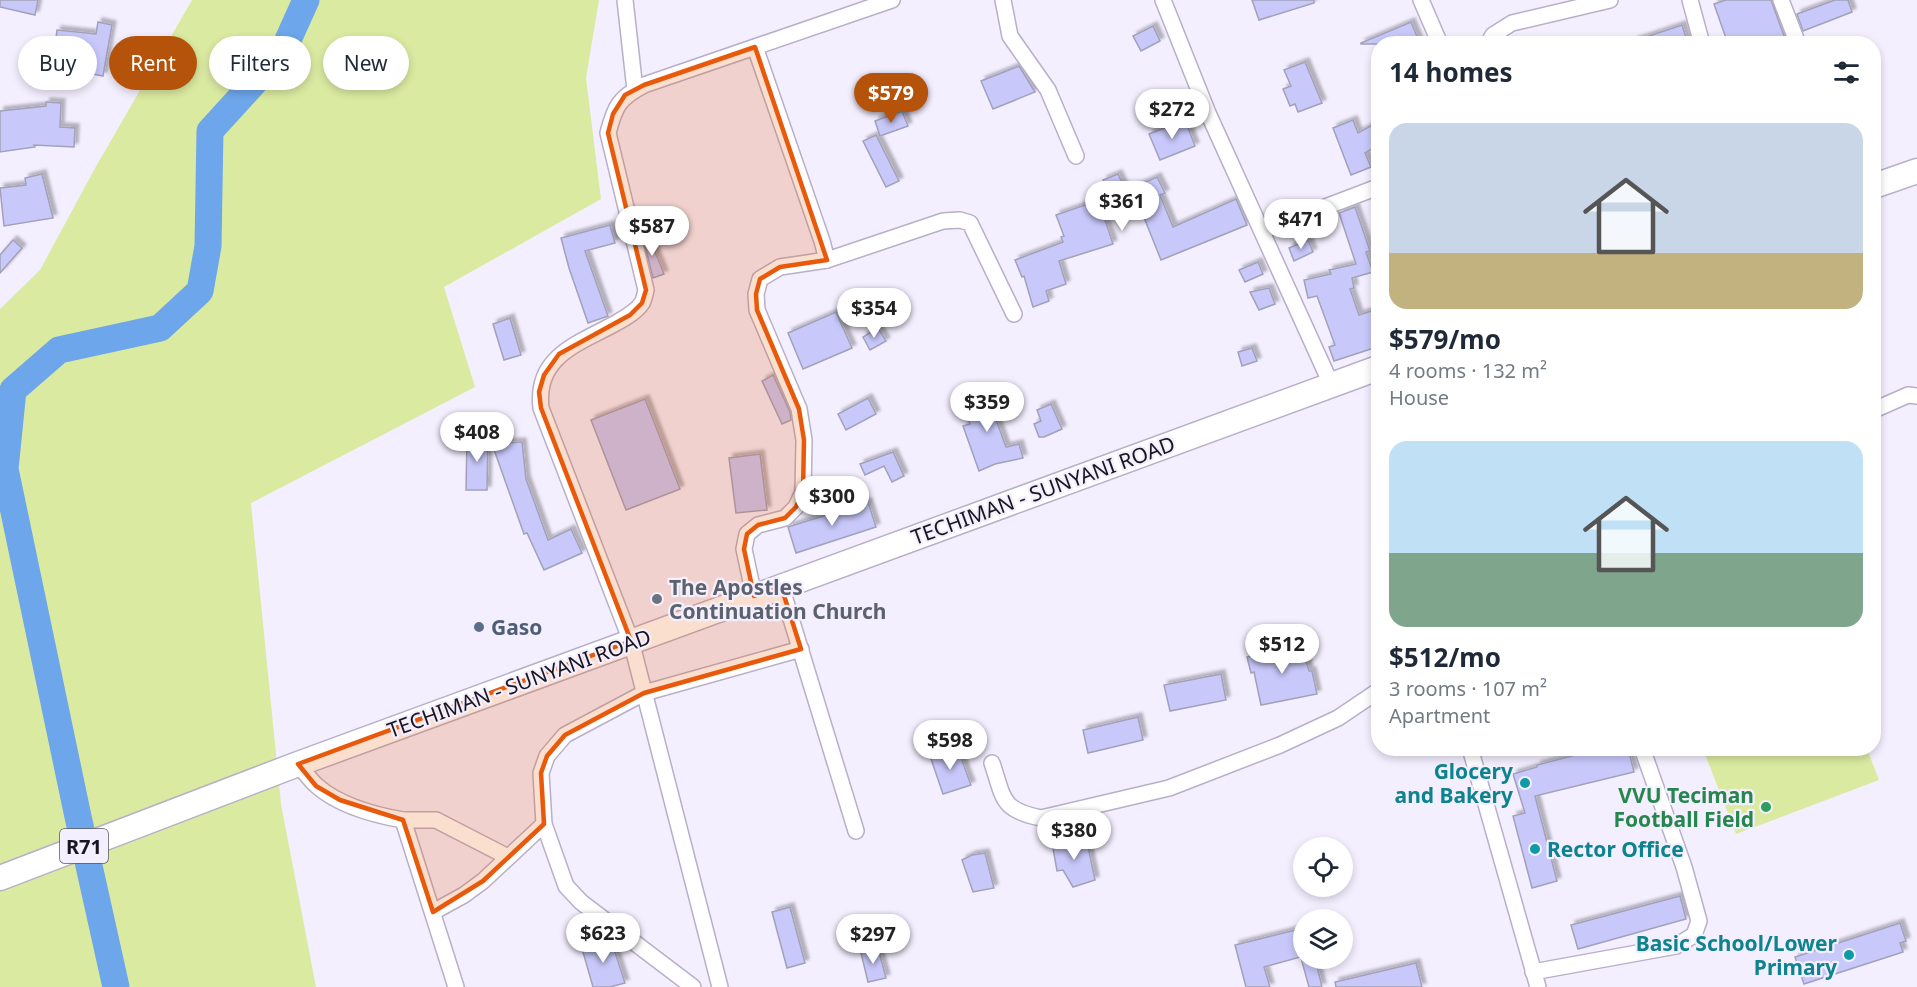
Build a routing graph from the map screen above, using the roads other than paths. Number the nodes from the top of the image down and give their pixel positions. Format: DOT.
graph roads {
  1 [pos="625,0"];
  2 [pos="1003,0"];
  3 [pos="1163,0"];
  4 [pos="1421,0"];
  5 [pos="1431,0"];
  6 [pos="1610,0"];
  7 [pos="1690,0"];
  8 [pos="1781,0"];
  9 [pos="888,1"];
  10 [pos="1432,24"];
  11 [pos="1437,36"];
  12 [pos="1492,36"];
  13 [pos="1700,36"];
  14 [pos="1795,36"];
  15 [pos="755,47"];
  16 [pos="635,90"];
  17 [pos="1077,156"];
  18 [pos="1917,171"];
  19 [pos="1881,184"];
  20 [pos="1371,191"];
  21 [pos="1262,231"];
  22 [pos="827,260"];
  23 [pos="1014,314"];
  24 [pos="1371,370"];
  25 [pos="1331,384"];
  26 [pos="1917,396"];
  27 [pos="1881,407"];
  28 [pos="782,586"];
  29 [pos="753,596"];
  30 [pos="631,641"];
  31 [pos="801,649"];
  32 [pos="644,693"];
  33 [pos="1371,696"];
  34 [pos="1472,756"];
  35 [pos="1645,756"];
  36 [pos="992,763"];
  37 [pos="298,764"];
  38 [pos="403,820"];
  39 [pos="544,824"];
  40 [pos="856,831"];
  41 [pos="508,857"];
  42 [pos="0,878"];
  43 [pos="433,912"];
  44 [pos="1535,980"];
  45 [pos="456,987"];
  46 [pos="693,987"];
  47 [pos="720,987"];
  1 -- 16 [label="street"];
  2 -- 17 [label="street"];
  3 -- 21 [label="street"];
  4 -- 10 [label="street"];
  5 -- 10 [label="street"];
  6 -- 12 [label="street"];
  7 -- 13 [label="street"];
  8 -- 14 [label="street"];
  9 -- 15 [label="street"];
  10 -- 11 [label="street"];
  15 -- 16 [label="street"];
  15 -- 22 [label="street"];
  16 -- 30 [label="street"];
  18 -- 19 [label="main road"];
  20 -- 21 [label="street"];
  21 -- 25 [label="street"];
  22 -- 23 [label="street"];
  22 -- 29 [label="street"];
  24 -- 25 [label="main road, TECHIMAN - SUNYANI ROAD / R71"];
  25 -- 28 [label="main road, TECHIMAN - SUNYANI ROAD / R71"];
  26 -- 27 [label="street"];
  28 -- 29 [label="main road, TECHIMAN - SUNYANI ROAD / R71"];
  28 -- 31 [label="street"];
  29 -- 30 [label="main road, TECHIMAN - SUNYANI ROAD / R71"];
  30 -- 32 [label="street"];
  30 -- 37 [label="main road, TECHIMAN - SUNYANI ROAD / R71"];
  31 -- 32 [label="street"];
  31 -- 40 [label="street"];
  32 -- 39 [label="street"];
  32 -- 47 [label="street"];
  33 -- 36 [label="street"];
  34 -- 44 [label="street"];
  35 -- 44 [label="street"];
  37 -- 38 [label="street"];
  37 -- 42 [label="main road, TECHIMAN - SUNYANI ROAD / R71"];
  38 -- 41 [label="street"];
  38 -- 43 [label="street"];
  39 -- 41 [label="street"];
  39 -- 46 [label="street"];
  41 -- 43 [label="street"];
  43 -- 45 [label="street"];
}
